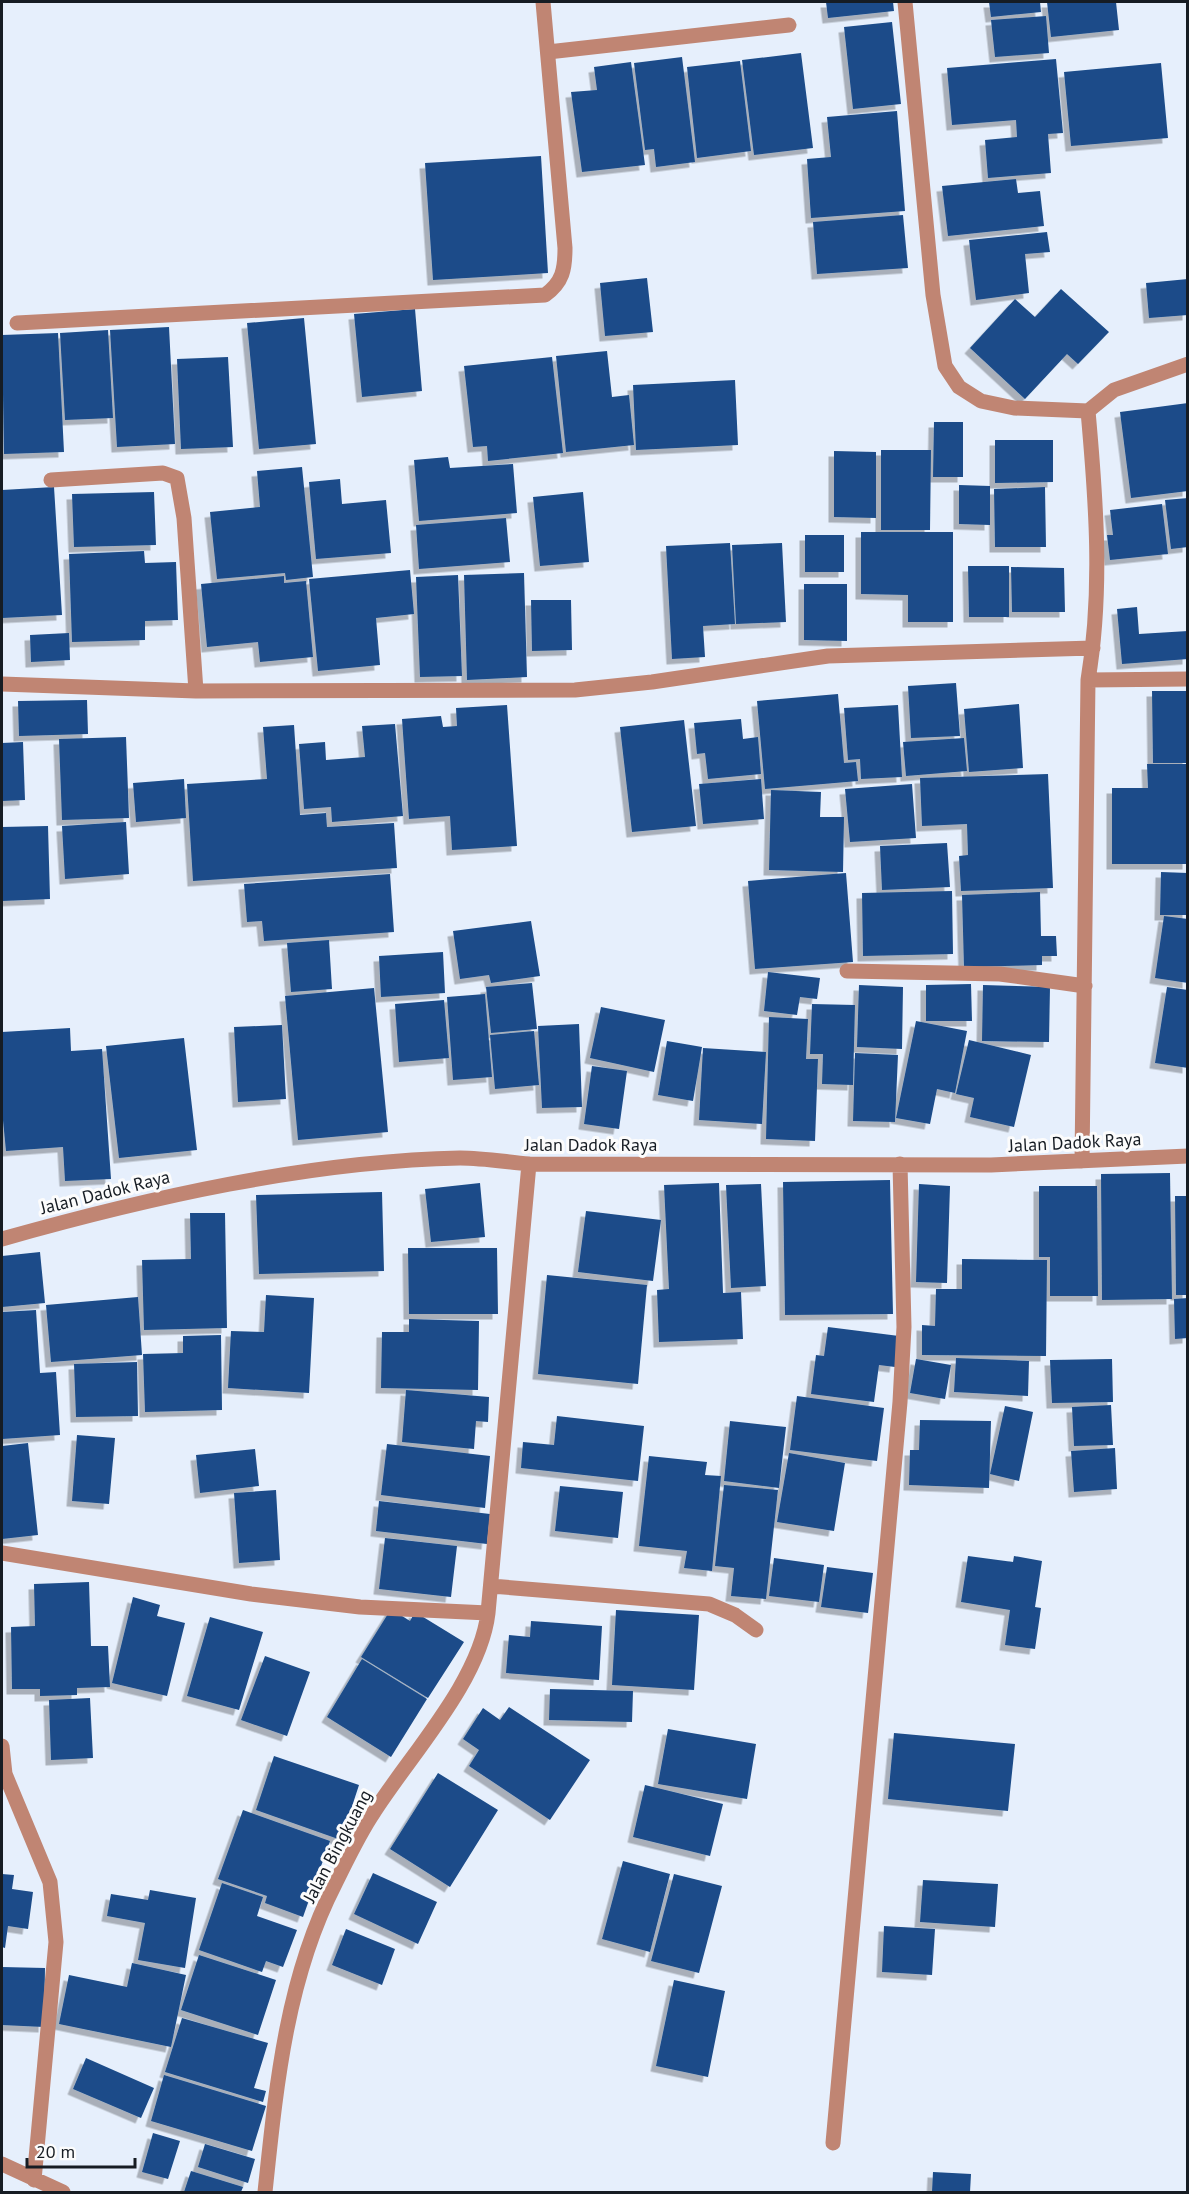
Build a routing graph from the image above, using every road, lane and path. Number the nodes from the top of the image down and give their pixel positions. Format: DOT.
graph roads {
  1 [pos="543,2"];
  2 [pos="905,2"];
  3 [pos="789,25"];
  4 [pos="548,52"];
  5 [pos="17,323"];
  6 [pos="1188,364"];
  7 [pos="1088,411"];
  8 [pos="51,480"];
  9 [pos="1093,648"];
  10 [pos="1188,679"];
  11 [pos="1088,680"];
  12 [pos="2,684"];
  13 [pos="196,691"];
  14 [pos="847,971"];
  15 [pos="1084,986"];
  16 [pos="1188,1156"];
  17 [pos="1082,1161"];
  18 [pos="529,1164"];
  19 [pos="900,1164"];
  20 [pos="2,1239"];
  21 [pos="2,1553"];
  22 [pos="491,1586"];
  23 [pos="488,1613"];
  24 [pos="756,1630"];
  25 [pos="2,1746"];
  26 [pos="833,2143"];
  27 [pos="2,2164"];
  28 [pos="34,2180"];
  29 [pos="63,2193"];
  30 [pos="265,2193"];
  1 -- 4 [label="street"];
  2 -- 7 [label="street"];
  3 -- 4 [label="street"];
  4 -- 5 [label="street"];
  6 -- 7 [label="street"];
  7 -- 9 [label="street"];
  8 -- 13 [label="street"];
  9 -- 11 [label="street"];
  9 -- 13 [label="street"];
  10 -- 11 [label="street"];
  11 -- 15 [label="street"];
  12 -- 13 [label="street"];
  14 -- 15 [label="street"];
  15 -- 17 [label="street"];
  16 -- 17 [label="street, Jalan Dadok Raya"];
  17 -- 19 [label="street, Jalan Dadok Raya"];
  18 -- 19 [label="street, Jalan Dadok Raya"];
  18 -- 20 [label="street, Jalan Dadok Raya"];
  18 -- 22 [label="street, Jalan Bingkuang"];
  19 -- 26 [label="street"];
  21 -- 23 [label="street"];
  22 -- 23 [label="street, Jalan Bingkuang"];
  22 -- 24 [label="street"];
  23 -- 30 [label="street, Jalan Bingkuang"];
  25 -- 28 [label="street"];
  27 -- 28 [label="street"];
  28 -- 29 [label="street"];
}
